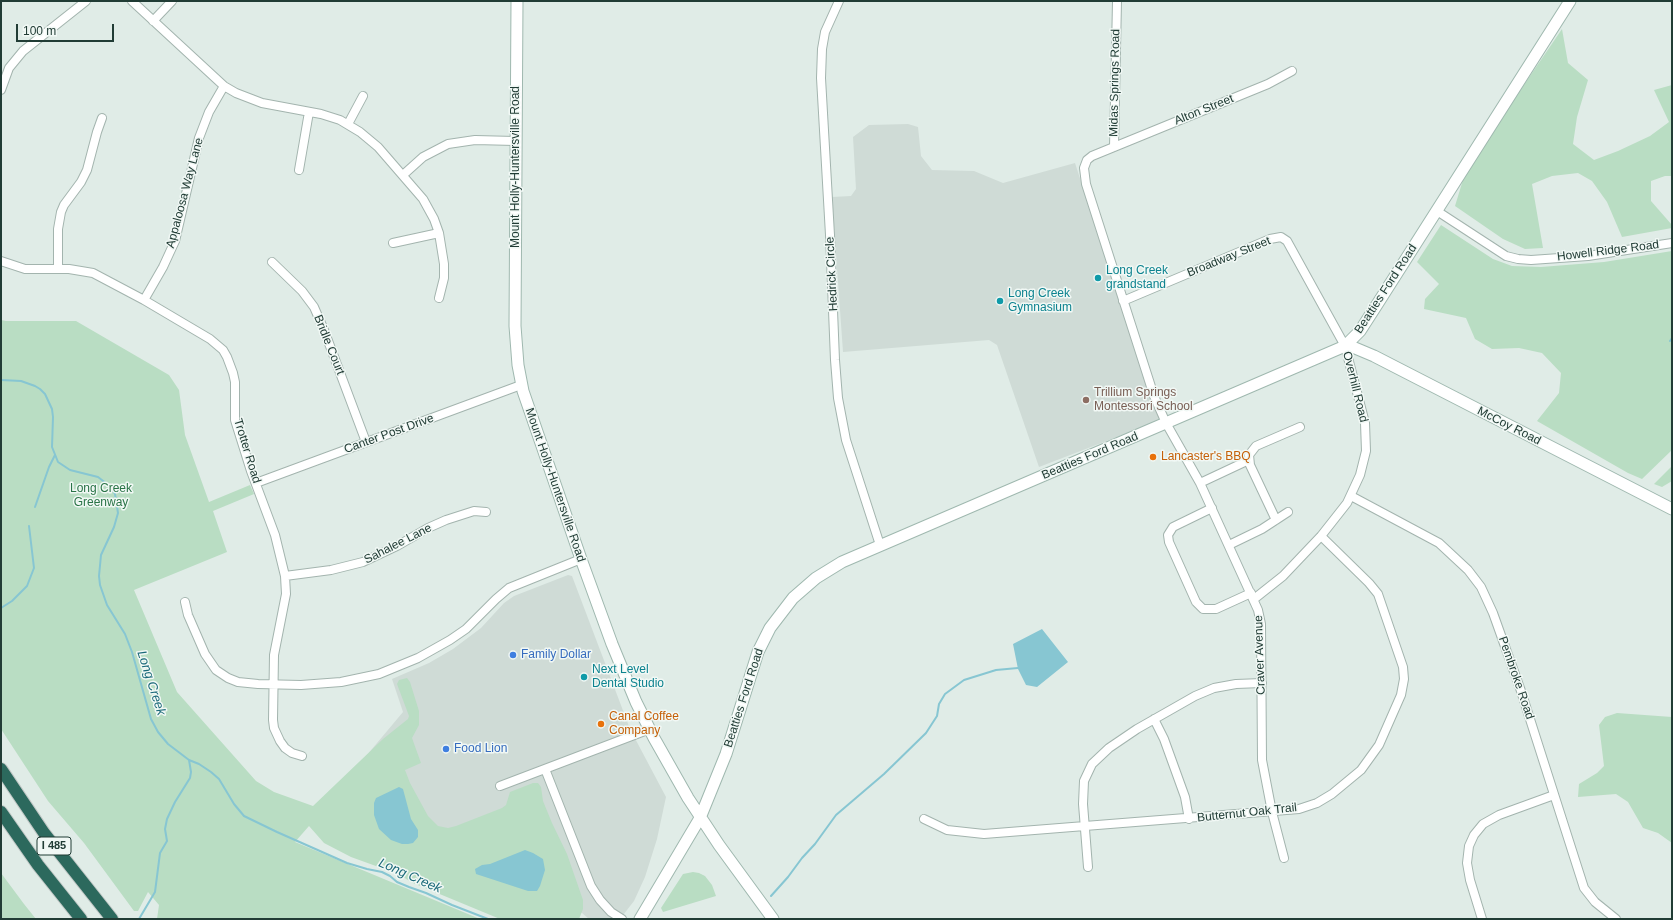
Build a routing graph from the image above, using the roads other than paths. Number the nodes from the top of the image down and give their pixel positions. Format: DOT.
graph roads {
  1 [pos="86,1"];
  2 [pos="132,1"];
  3 [pos="172,1"];
  4 [pos="517,1"];
  5 [pos="839,1"];
  6 [pos="1117,1"];
  7 [pos="1570,1"];
  8 [pos="153,21"];
  9 [pos="1292,71"];
  10 [pos="224,86"];
  11 [pos="1,90"];
  12 [pos="363,96"];
  13 [pos="309,112"];
  14 [pos="102,118"];
  15 [pos="348,124"];
  16 [pos="515,141"];
  17 [pos="1114,147"];
  18 [pos="299,170"];
  19 [pos="403,175"];
  20 [pos="1437,211"];
  21 [pos="439,233"];
  22 [pos="393,242"];
  23 [pos="1672,243"];
  24 [pos="1288,244"];
  25 [pos="1,261"];
  26 [pos="272,262"];
  27 [pos="58,269"];
  28 [pos="439,298"];
  29 [pos="144,300"];
  30 [pos="1123,301"];
  31 [pos="1345,346"];
  32 [pos="521,385"];
  33 [pos="1166,423"];
  34 [pos="1300,428"];
  35 [pos="366,442"];
  36 [pos="1249,460"];
  37 [pos="256,483"];
  38 [pos="1200,483"];
  39 [pos="1351,496"];
  40 [pos="1212,508"];
  41 [pos="1672,509"];
  42 [pos="486,512"];
  43 [pos="1288,512"];
  44 [pos="1276,520"];
  45 [pos="1321,536"];
  46 [pos="880,545"];
  47 [pos="1229,545"];
  48 [pos="581,559"];
  49 [pos="285,576"];
  50 [pos="1253,596"];
  51 [pos="185,602"];
  52 [pos="1262,683"];
  53 [pos="273,684"];
  54 [pos="1154,719"];
  55 [pos="650,730"];
  56 [pos="302,756"];
  57 [pos="1,769"];
  58 [pos="545,769"];
  59 [pos="500,786"];
  60 [pos="1554,795"];
  61 [pos="1,812"];
  62 [pos="1272,812"];
  63 [pos="700,818"];
  64 [pos="924,819"];
  65 [pos="1189,819"];
  66 [pos="1085,826"];
  67 [pos="1284,858"];
  68 [pos="1088,867"];
  69 [pos="1613,917"];
  70 [pos="81,919"];
  71 [pos="112,919"];
  72 [pos="622,919"];
  73 [pos="640,919"];
  74 [pos="774,919"];
  75 [pos="1482,919"];
  1 -- 11 [label="street"];
  2 -- 8 [label="street"];
  3 -- 8 [label="street"];
  4 -- 16 [label="main road, Mount Holly-Huntersville Road"];
  5 -- 46 [label="street, Hedrick Circle"];
  6 -- 17 [label="street, Midas Springs Road"];
  7 -- 20 [label="main road, Beatties Ford Road"];
  8 -- 10 [label="street"];
  9 -- 17 [label="street, Alton Street"];
  10 -- 13 [label="street"];
  10 -- 29 [label="street, Appaloosa Way Lane"];
  12 -- 15 [label="street"];
  13 -- 15 [label="street"];
  13 -- 18 [label="street"];
  14 -- 27 [label="street"];
  15 -- 19 [label="street"];
  16 -- 19 [label="street"];
  16 -- 32 [label="main road, Mount Holly-Huntersville Road"];
  17 -- 30 [label="street, Midas Springs Road"];
  19 -- 21 [label="street"];
  20 -- 23 [label="street, Howell Ridge Road"];
  20 -- 31 [label="main road, Beatties Ford Road"];
  21 -- 22 [label="street"];
  21 -- 28 [label="street"];
  24 -- 30 [label="street, Broadway Street"];
  24 -- 31 [label="street, Overhill Road"];
  25 -- 27 [label="street, Trotter Road"];
  26 -- 35 [label="street, Bridle Court"];
  27 -- 29 [label="street, Trotter Road"];
  29 -- 37 [label="street, Trotter Road"];
  30 -- 33 [label="street, Midas Springs Road"];
  31 -- 33 [label="main road, Beatties Ford Road"];
  31 -- 39 [label="street, Overhill Road"];
  31 -- 41 [label="main road, McCoy Road"];
  32 -- 35 [label="street, Canter Post Drive"];
  32 -- 48 [label="main road, Mount Holly-Huntersville Road"];
  33 -- 38 [label="street, Craver Avenue"];
  33 -- 46 [label="main road, Beatties Ford Road"];
  34 -- 36 [label="street"];
  35 -- 37 [label="street, Canter Post Drive"];
  36 -- 38 [label="street"];
  36 -- 44 [label="street"];
  37 -- 49 [label="street, Trotter Road"];
  38 -- 40 [label="street, Craver Avenue"];
  39 -- 45 [label="street, Overhill Road"];
  39 -- 60 [label="street, Pembroke Road"];
  40 -- 47 [label="street, Craver Avenue"];
  40 -- 50 [label="street, Overhill Road"];
  42 -- 49 [label="street, Sahalee Lane"];
  43 -- 44 [label="street"];
  44 -- 47 [label="street"];
  45 -- 50 [label="street, Overhill Road"];
  45 -- 62 [label="street, Butternut Oak Trail"];
  46 -- 63 [label="main road, Beatties Ford Road"];
  47 -- 50 [label="street, Craver Avenue"];
  48 -- 53 [label="street"];
  48 -- 55 [label="main road, Mount Holly-Huntersville Road"];
  49 -- 53 [label="street, Trotter Road"];
  50 -- 52 [label="street, Craver Avenue"];
  51 -- 53 [label="street"];
  52 -- 54 [label="street"];
  52 -- 62 [label="street, Craver Avenue"];
  53 -- 56 [label="street, Trotter Road"];
  54 -- 65 [label="street"];
  54 -- 66 [label="street"];
  55 -- 58 [label="street"];
  55 -- 63 [label="main road, Mount Holly-Huntersville Road"];
  57 -- 71 [label="highway, I 485"];
  58 -- 59 [label="street"];
  58 -- 72 [label="street"];
  60 -- 69 [label="street, Pembroke Road"];
  60 -- 75 [label="street"];
  61 -- 70 [label="highway, I 485"];
  62 -- 65 [label="street, Butternut Oak Trail"];
  62 -- 67 [label="street, Craver Avenue"];
  63 -- 73 [label="main road, Beatties Ford Road"];
  63 -- 74 [label="main road, Mount Holly-Huntersville Road"];
  64 -- 66 [label="street, Butternut Oak Trail"];
  65 -- 66 [label="street, Butternut Oak Trail"];
  66 -- 68 [label="street"];
}
